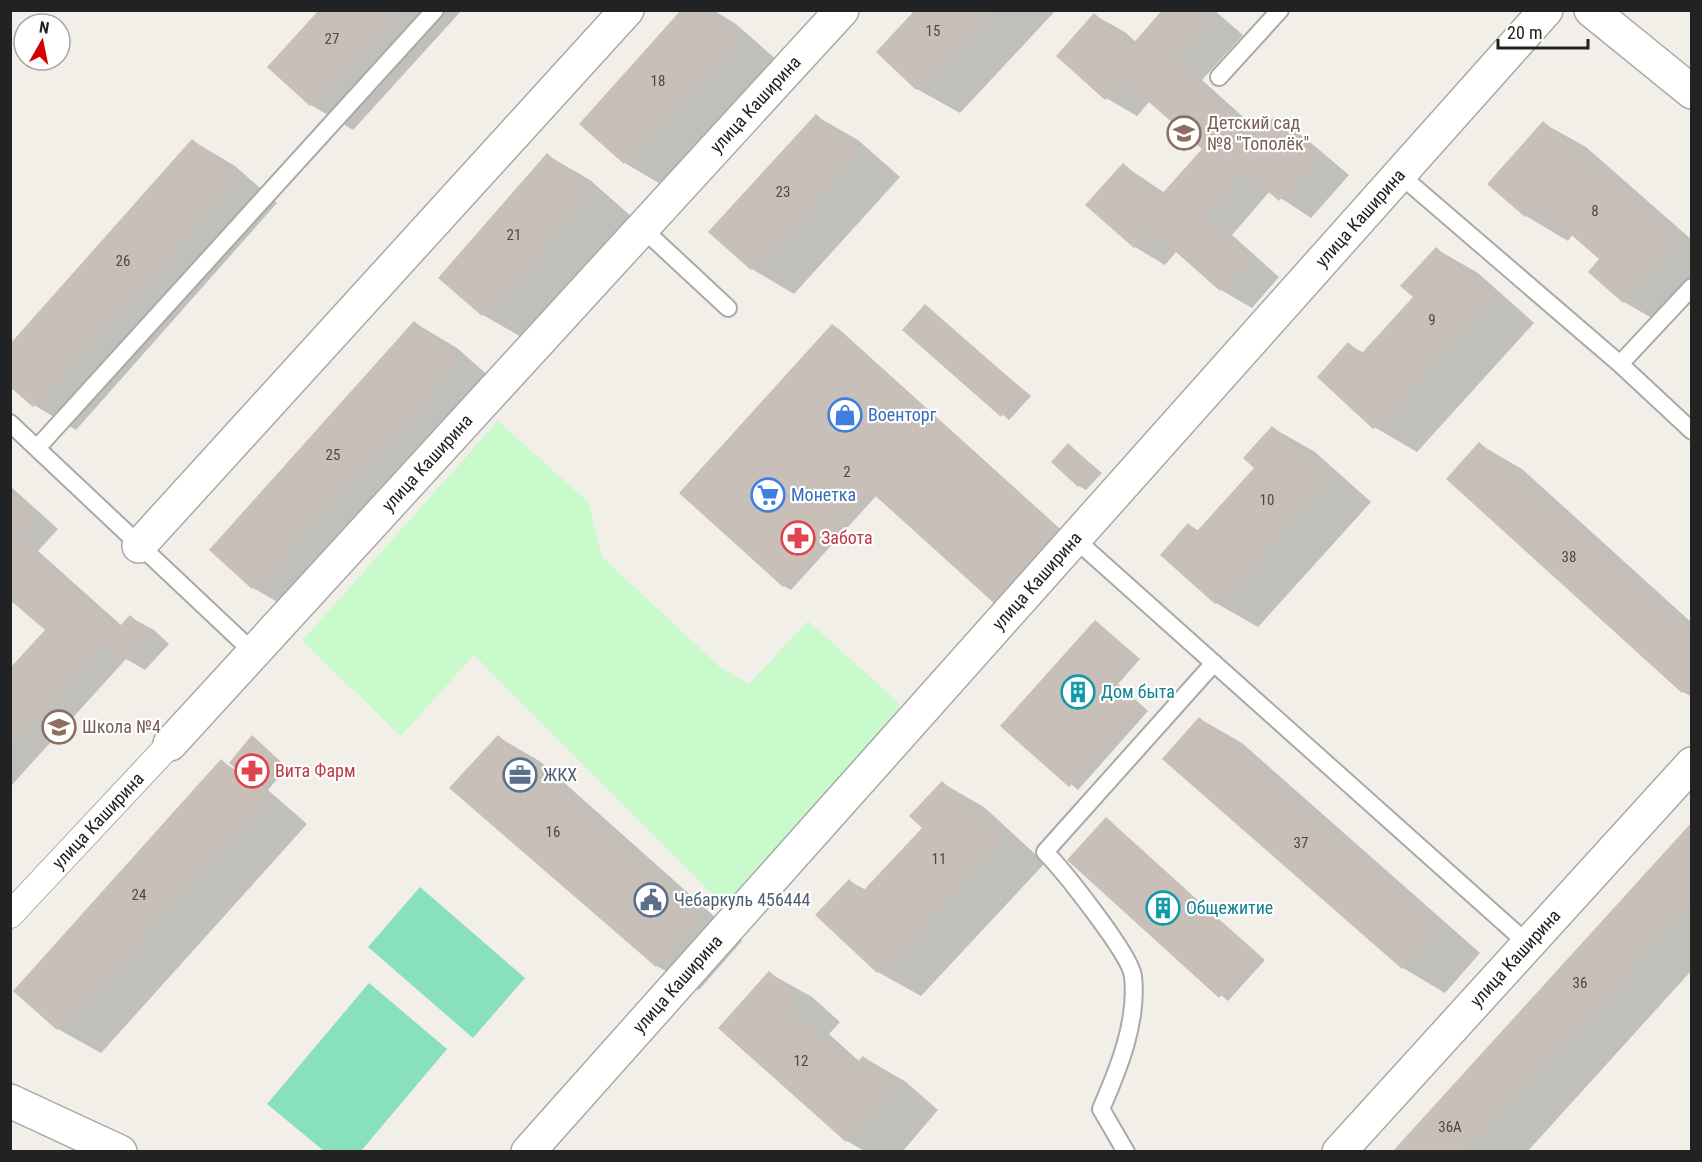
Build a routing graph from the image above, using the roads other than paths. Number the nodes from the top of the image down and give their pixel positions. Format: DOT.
graph roads {
  1 [pos="435,10"];
  2 [pos="627,10"];
  3 [pos="842,10"];
  4 [pos="1280,10"];
  5 [pos="1546,10"];
  6 [pos="1591,10"];
  7 [pos="1219,77"];
  8 [pos="1692,92"];
  9 [pos="1399,174"];
  10 [pos="642,228"];
  11 [pos="1692,287"];
  12 [pos="728,308"];
  13 [pos="1620,364"];
  14 [pos="10,423"];
  15 [pos="1692,431"];
  16 [pos="37,448"];
  17 [pos="1075,538"];
  18 [pos="139,546"];
  19 [pos="253,652"];
  20 [pos="1214,663"];
  21 [pos="170,744"];
  22 [pos="1692,764"];
  23 [pos="10,915"];
  24 [pos="1528,944"];
  25 [pos="10,1101"];
  26 [pos="120,1152"];
  27 [pos="528,1152"];
  28 [pos="1126,1152"];
  29 [pos="1338,1152"];
  1 -- 16 [label="lane"];
  2 -- 18 [label="street"];
  3 -- 10 [label="street, улица Каширина"];
  4 -- 7 [label="lane"];
  5 -- 9 [label="street, улица Каширина"];
  6 -- 8 [label="street"];
  9 -- 13 [label="lane"];
  9 -- 17 [label="street, улица Каширина"];
  10 -- 12 [label="lane"];
  10 -- 19 [label="street, улица Каширина"];
  11 -- 13 [label="lane"];
  13 -- 15 [label="lane"];
  14 -- 16 [label="lane"];
  16 -- 18 [label="lane"];
  17 -- 20 [label="lane"];
  17 -- 27 [label="street, улица Каширина"];
  18 -- 19 [label="lane"];
  19 -- 21 [label="street, улица Каширина"];
  20 -- 24 [label="lane"];
  20 -- 28 [label="lane"];
  21 -- 23 [label="street, улица Каширина"];
  22 -- 24 [label="street, улица Каширина"];
  24 -- 29 [label="street, улица Каширина"];
  25 -- 26 [label="street"];
}
